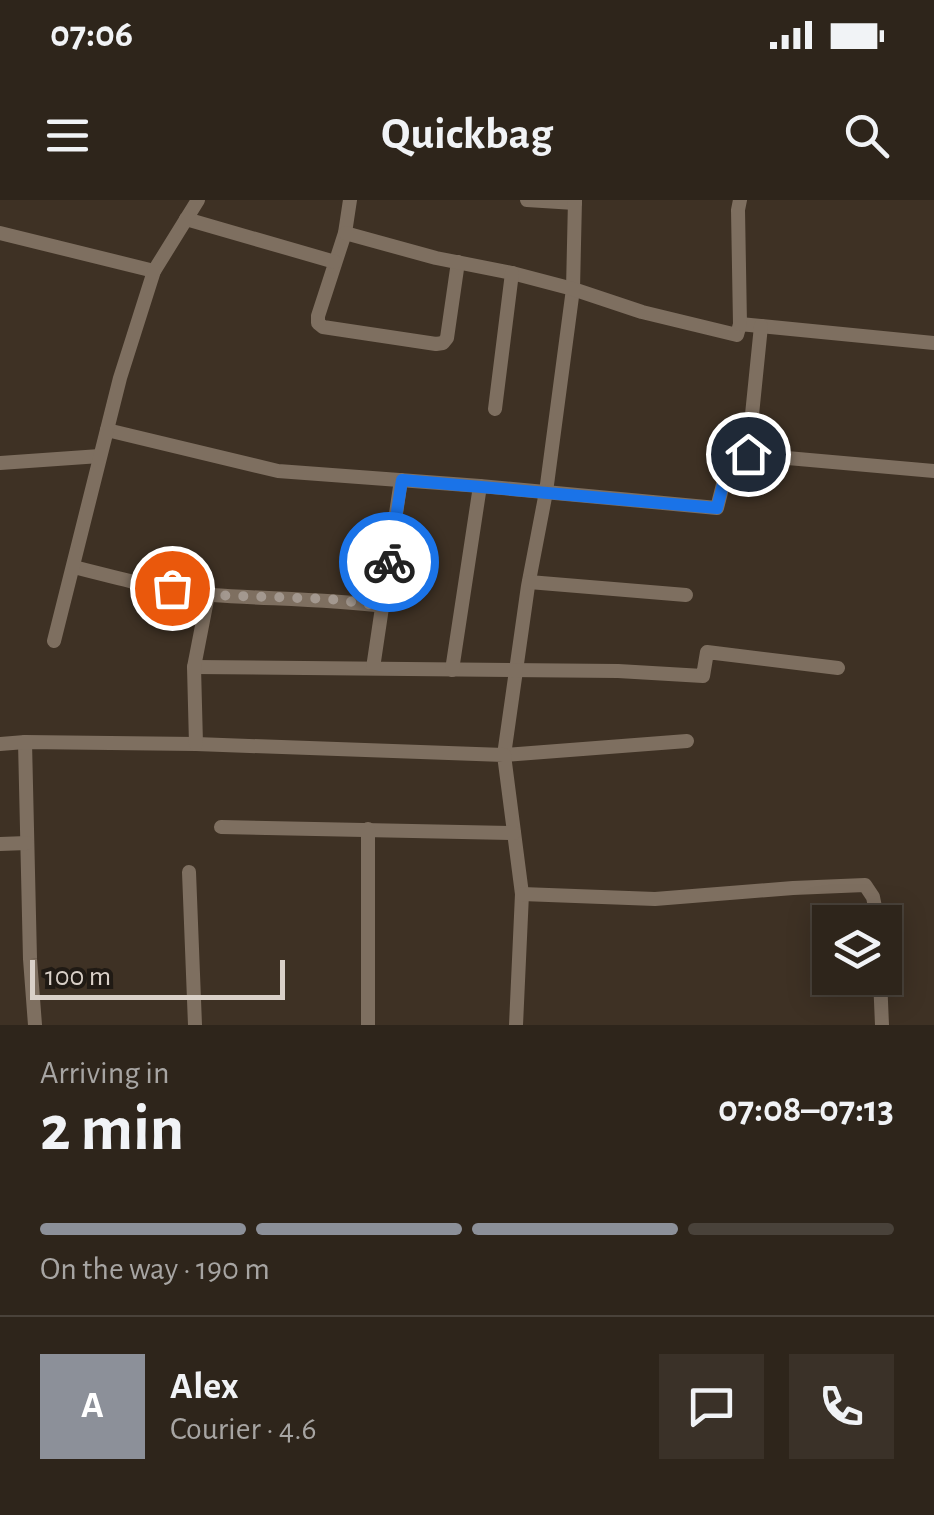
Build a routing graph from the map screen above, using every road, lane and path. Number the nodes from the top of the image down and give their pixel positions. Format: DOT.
graph roads {
  1 [pos="198,200"];
  2 [pos="350,200"];
  3 [pos="528,200"];
  4 [pos="740,200"];
  5 [pos="575,201"];
  6 [pos="186,219"];
  7 [pos="0,233"];
  8 [pos="346,234"];
  9 [pos="336,262"];
  10 [pos="458,262"];
  11 [pos="154,272"];
  12 [pos="512,273"];
  13 [pos="573,289"];
  14 [pos="740,324"];
  15 [pos="761,326"];
  16 [pos="934,343"];
  17 [pos="494,409"];
  18 [pos="106,430"];
  19 [pos="748,454"];
  20 [pos="100,456"];
  21 [pos="0,463"];
  22 [pos="934,471"];
  23 [pos="402,480"];
  24 [pos="480,486"];
  25 [pos="546,492"];
  26 [pos="74,567"];
  27 [pos="529,582"];
  28 [pos="208,595"];
  29 [pos="686,595"];
  30 [pos="383,606"];
  31 [pos="54,641"];
  32 [pos="194,667"];
  33 [pos="374,668"];
  34 [pos="838,668"];
  35 [pos="452,670"];
  36 [pos="517,670"];
  37 [pos="26,742"];
  38 [pos="687,742"];
  39 [pos="0,744"];
  40 [pos="196,744"];
  41 [pos="504,755"];
  42 [pos="220,827"];
  43 [pos="368,830"];
  44 [pos="514,833"];
  45 [pos="28,843"];
  46 [pos="0,844"];
  47 [pos="189,872"];
  48 [pos="522,894"];
  49 [pos="875,905"];
  50 [pos="881,995"];
  51 [pos="36,1025"];
  52 [pos="194,1025"];
  53 [pos="368,1025"];
  54 [pos="516,1025"];
  55 [pos="882,1025"];
  1 -- 6 [label="street"];
  2 -- 8 [label="street"];
  3 -- 5 [label="street"];
  4 -- 14 [label="street"];
  5 -- 13 [label="street"];
  6 -- 9 [label="street"];
  6 -- 11 [label="street"];
  7 -- 11 [label="street"];
  8 -- 9 [label="street"];
  8 -- 10 [label="street"];
  9 -- 10 [label="street"];
  10 -- 12 [label="street"];
  11 -- 18 [label="street"];
  12 -- 13 [label="street"];
  12 -- 17 [label="street"];
  13 -- 14 [label="street"];
  13 -- 25 [label="street"];
  14 -- 15 [label="street"];
  15 -- 16 [label="street"];
  15 -- 19 [label="street"];
  18 -- 20 [label="street"];
  18 -- 23 [label="street"];
  19 -- 22 [label="street"];
  19 -- 25 [label="street"];
  20 -- 21 [label="street"];
  20 -- 26 [label="street"];
  23 -- 24 [label="street"];
  23 -- 30 [label="street"];
  24 -- 25 [label="street"];
  24 -- 35 [label="street"];
  25 -- 27 [label="street"];
  26 -- 28 [label="street"];
  26 -- 31 [label="street"];
  27 -- 29 [label="street"];
  27 -- 36 [label="street"];
  28 -- 30 [label="street"];
  28 -- 32 [label="street"];
  30 -- 33 [label="street"];
  32 -- 33 [label="street"];
  32 -- 40 [label="street"];
  33 -- 35 [label="street"];
  34 -- 36 [label="street"];
  35 -- 36 [label="street"];
  36 -- 41 [label="street"];
  37 -- 39 [label="street"];
  37 -- 40 [label="street"];
  37 -- 45 [label="street"];
  38 -- 41 [label="street"];
  40 -- 41 [label="street"];
  41 -- 44 [label="street"];
  42 -- 43 [label="street"];
  43 -- 44 [label="street"];
  43 -- 53 [label="street"];
  44 -- 48 [label="street"];
  45 -- 46 [label="street"];
  45 -- 51 [label="street"];
  47 -- 52 [label="street"];
  48 -- 49 [label="street"];
  48 -- 54 [label="street"];
  50 -- 55 [label="street"];
}
